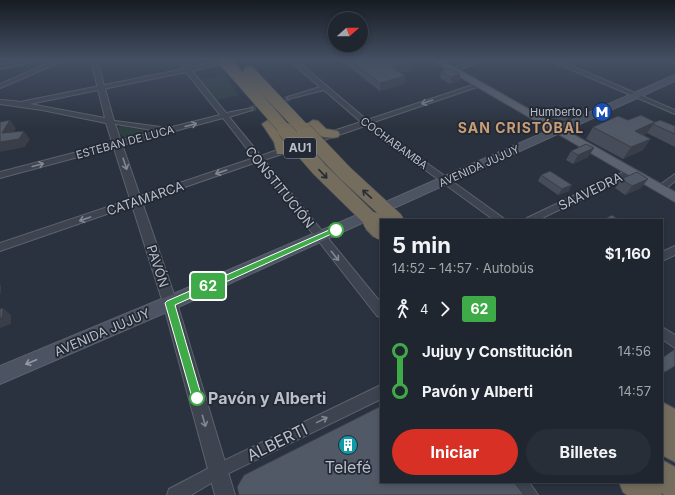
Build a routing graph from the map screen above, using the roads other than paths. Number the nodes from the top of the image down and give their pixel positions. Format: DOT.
graph roads {
  1 [pos="100,83"];
  2 [pos="121,83"];
  3 [pos="198,83"];
  4 [pos="233,83"];
  5 [pos="244,83"];
  6 [pos="261,83"];
  7 [pos="272,83"];
  8 [pos="319,83"];
  9 [pos="475,83"];
  10 [pos="607,83"];
  11 [pos="664,83"];
  12 [pos="478,85"];
  13 [pos="101,87"];
  14 [pos="325,88"];
  15 [pos="637,96"];
  16 [pos="290,98"];
  17 [pos="0,102"];
  18 [pos="20,104"];
  19 [pos="0,106"];
  20 [pos="250,109"];
  21 [pos="675,112"];
  22 [pos="59,113"];
  23 [pos="224,116"];
  24 [pos="110,121"];
  25 [pos="366,123"];
  26 [pos="169,130"];
  27 [pos="557,131"];
  28 [pos="327,136"];
  29 [pos="119,144"];
  30 [pos="286,150"];
  31 [pos="258,160"];
  32 [pos="630,172"];
  33 [pos="0,175"];
  34 [pos="675,178"];
  35 [pos="447,181"];
  36 [pos="660,189"];
  37 [pos="675,198"];
  38 [pos="137,201"];
  39 [pos="392,204"];
  40 [pos="395,219"];
  41 [pos="500,219"];
  42 [pos="532,219"];
  43 [pos="357,220"];
  44 [pos="380,229"];
  45 [pos="320,237"];
  46 [pos="0,247"];
  47 [pos="675,250"];
  48 [pos="663,257"];
  49 [pos="170,303"];
  50 [pos="380,311"];
  51 [pos="663,333"];
  52 [pos="675,342"];
  53 [pos="0,375"];
  54 [pos="380,392"];
  55 [pos="663,416"];
  56 [pos="675,425"];
  57 [pos="663,439"];
  58 [pos="675,449"];
  59 [pos="218,471"];
  60 [pos="663,475"];
  61 [pos="521,483"];
  62 [pos="635,483"];
  63 [pos="675,486"];
  64 [pos="175,495"];
  65 [pos="225,495"];
  66 [pos="530,495"];
  67 [pos="648,495"];
  1 -- 13 [label="street, PAVÓN"];
  2 -- 13 [label="street"];
  3 -- 23 [label="street, CONSTITUCIÓN"];
  4 -- 30 [label="highway"];
  5 -- 44 [label="highway, AU1, one-way, bridge"];
  40 -- 6 [label="highway, AU1, one-way, bridge"];
  7 -- 28 [label="highway"];
  8 -- 14 [label="street, COCHABAMBA"];
  9 -- 12 [label="main road"];
  10 -- 15 [label="street"];
  11 -- 15 [label="main road, AVENIDA JUJUY"];
  12 -- 25 [label="street, one-way"];
  12 -- 27 [label="main road"];
  13 -- 18 [label="street"];
  13 -- 24 [label="street, PAVÓN"];
  14 -- 16 [label="street"];
  14 -- 25 [label="street, COCHABAMBA"];
  15 -- 21 [label="street"];
  15 -- 27 [label="main road, AVENIDA JUJUY"];
  17 -- 18 [label="street"];
  18 -- 22 [label="street"];
  19 -- 22 [label="street"];
  20 -- 23 [label="street, ESTEBAN DE LUCA"];
  22 -- 24 [label="street"];
  26 -- 23 [label="street, ESTEBAN DE LUCA, one-way"];
  23 -- 31 [label="street, CONSTITUCIÓN"];
  24 -- 26 [label="street"];
  24 -- 29 [label="street, PAVÓN"];
  25 -- 28 [label="street"];
  25 -- 35 [label="street, COCHABAMBA"];
  26 -- 29 [label="street, ESTEBAN DE LUCA"];
  27 -- 32 [label="main road"];
  27 -- 35 [label="main road, AVENIDA JUJUY"];
  33 -- 29 [label="street, ESTEBAN DE LUCA, one-way"];
  29 -- 38 [label="street, PAVÓN, one-way"];
  30 -- 31 [label="street, CATAMARCA"];
  31 -- 38 [label="street, CATAMARCA, one-way"];
  31 -- 45 [label="street, CONSTITUCIÓN"];
  32 -- 36 [label="main road"];
  32 -- 42 [label="street, SAAVEDRA"];
  34 -- 36 [label="street"];
  35 -- 39 [label="main road, AVENIDA JUJUY"];
  35 -- 41 [label="street, COCHABAMBA"];
  36 -- 37 [label="main road"];
  38 -- 46 [label="street, CATAMARCA, one-way"];
  38 -- 49 [label="street, PAVÓN"];
  43 -- 45 [label="main road, AVENIDA JUJUY"];
  45 -- 49 [label="main road, AVENIDA JUJUY"];
  45 -- 50 [label="street, CONSTITUCIÓN, one-way"];
  47 -- 48 [label="street"];
  49 -- 53 [label="main road, AVENIDA JUJUY, one-way"];
  49 -- 59 [label="street, PAVÓN, one-way"];
  51 -- 52 [label="street"];
  59 -- 54 [label="street, ALBERTI, one-way"];
  55 -- 56 [label="highway"];
  57 -- 58 [label="highway"];
  59 -- 64 [label="street, ALBERTI"];
  59 -- 65 [label="street, PAVÓN"];
  60 -- 63 [label="highway"];
  61 -- 66 [label="street"];
  62 -- 67 [label="highway"];
}
